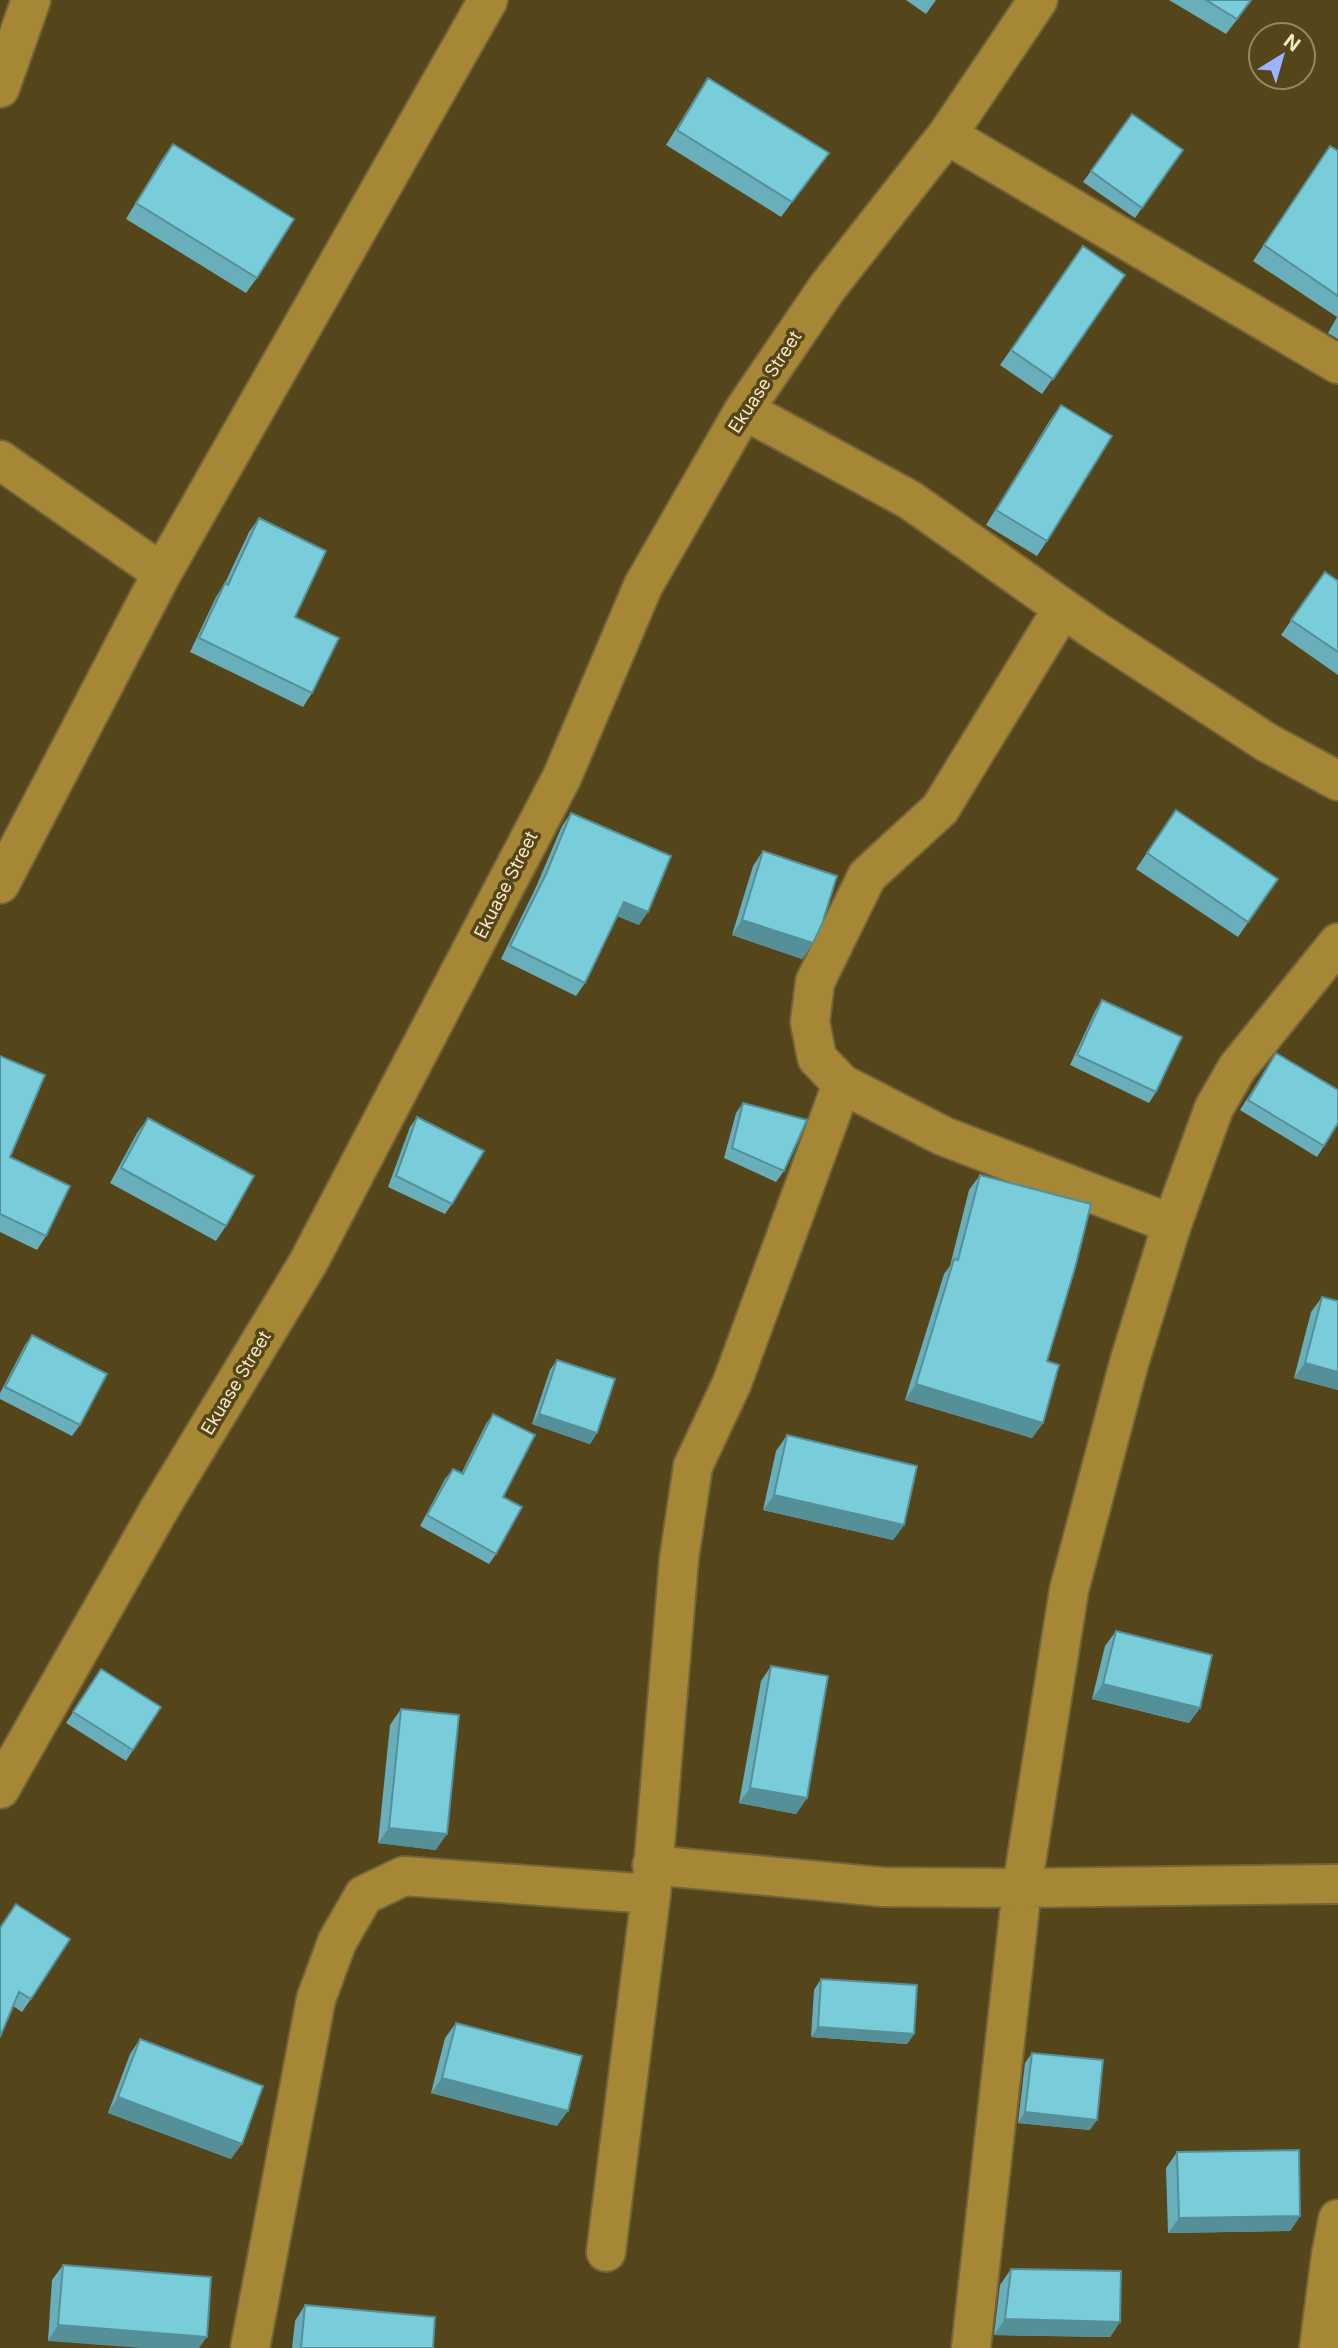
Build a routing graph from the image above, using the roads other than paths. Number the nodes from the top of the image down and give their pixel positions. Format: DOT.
graph roads {
  1 [pos="488,0"];
  2 [pos="1038,0"];
  3 [pos="24,3"];
  4 [pos="0,88"];
  5 [pos="947,135"];
  6 [pos="1338,364"];
  7 [pos="744,410"];
  8 [pos="0,460"];
  9 [pos="162,573"];
  10 [pos="1063,607"];
  11 [pos="1338,781"];
  12 [pos="0,884"];
  13 [pos="1338,943"];
  14 [pos="842,1084"];
  15 [pos="1172,1224"];
  16 [pos="0,1789"];
  17 [pos="651,1880"];
  18 [pos="1338,1884"];
  19 [pos="1022,1888"];
  20 [pos="1336,2243"];
  21 [pos="606,2252"];
  22 [pos="250,2348"];
  23 [pos="971,2348"];
  24 [pos="1319,2348"];
  1 -- 9 [label="street"];
  2 -- 5 [label="street, Ekuase Street"];
  3 -- 4 [label="street"];
  5 -- 6 [label="street"];
  5 -- 7 [label="street, Ekuase Street"];
  7 -- 10 [label="street"];
  7 -- 16 [label="street, Ekuase Street"];
  8 -- 9 [label="street"];
  9 -- 12 [label="street"];
  10 -- 11 [label="street"];
  10 -- 14 [label="street"];
  13 -- 15 [label="street"];
  14 -- 15 [label="street"];
  14 -- 17 [label="street"];
  15 -- 19 [label="street"];
  17 -- 19 [label="street"];
  17 -- 21 [label="street"];
  17 -- 22 [label="street"];
  18 -- 19 [label="street"];
  19 -- 23 [label="street"];
  20 -- 24 [label="street"];
}
